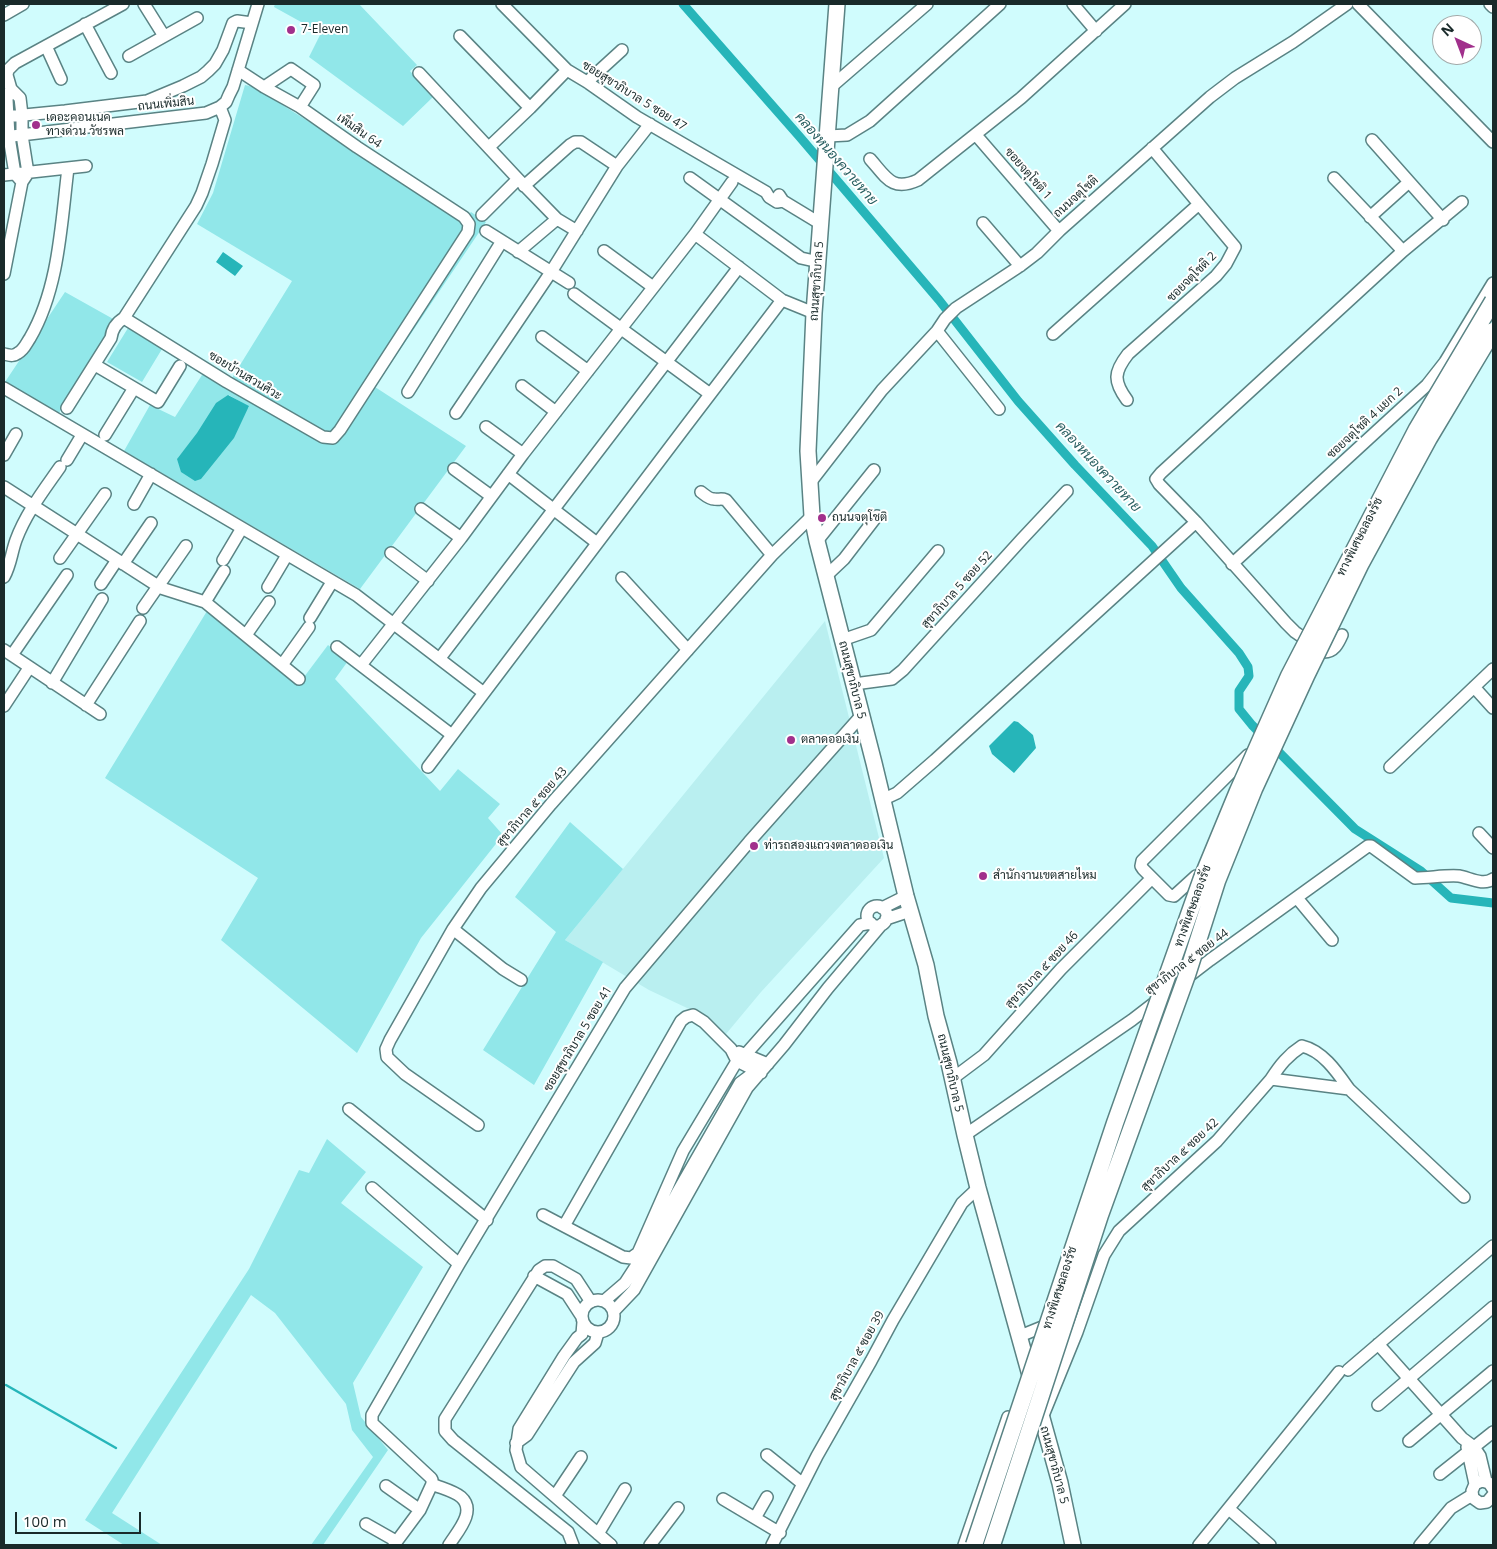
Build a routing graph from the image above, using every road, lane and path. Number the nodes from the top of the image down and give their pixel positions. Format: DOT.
graph roads {
  1 [pos="23,4"];
  2 [pos="123,4"];
  3 [pos="144,4"];
  4 [pos="258,4"];
  5 [pos="502,4"];
  6 [pos="836,4"];
  7 [pos="927,4"];
  8 [pos="1000,4"];
  9 [pos="1073,4"];
  10 [pos="1125,4"];
  11 [pos="1347,4"];
  12 [pos="1358,4"];
  13 [pos="1490,4"];
  14 [pos="1493,7"];
  15 [pos="4,14"];
  16 [pos="197,18"];
  17 [pos="252,23"];
  18 [pos="85,24"];
  19 [pos="1096,31"];
  20 [pos="164,36"];
  21 [pos="460,36"];
  22 [pos="46,46"];
  23 [pos="622,50"];
  24 [pos="129,56"];
  25 [pos="238,70"];
  26 [pos="567,70"];
  27 [pos="420,73"];
  28 [pos="111,74"];
  29 [pos="61,79"];
  30 [pos="587,82"];
  31 [pos="8,84"];
  32 [pos="264,87"];
  33 [pos="831,87"];
  34 [pos="220,107"];
  35 [pos="300,107"];
  36 [pos="530,108"];
  37 [pos="22,115"];
  38 [pos="6,117"];
  39 [pos="650,124"];
  40 [pos="22,135"];
  41 [pos="976,135"];
  42 [pos="828,136"];
  43 [pos="6,137"];
  44 [pos="1372,140"];
  45 [pos="1493,142"];
  46 [pos="488,147"];
  47 [pos="1152,148"];
  48 [pos="870,159"];
  49 [pos="86,166"];
  50 [pos="617,166"];
  51 [pos="68,168"];
  52 [pos="17,176"];
  53 [pos="690,178"];
  54 [pos="1334,178"];
  55 [pos="521,182"];
  56 [pos="732,182"];
  57 [pos="1409,182"];
  58 [pos="720,200"];
  59 [pos="1462,202"];
  60 [pos="1199,204"];
  61 [pos="482,214"];
  62 [pos="464,217"];
  63 [pos="1370,217"];
  64 [pos="558,219"];
  65 [pos="1442,220"];
  66 [pos="983,223"];
  67 [pos="821,224"];
  68 [pos="486,231"];
  69 [pos="577,231"];
  70 [pos="1059,232"];
  71 [pos="695,234"];
  72 [pos="502,241"];
  73 [pos="604,251"];
  74 [pos="1403,251"];
  75 [pos="518,252"];
  76 [pos="819,262"];
  77 [pos="1020,266"];
  78 [pos="739,267"];
  79 [pos="551,272"];
  80 [pos="4,274"];
  81 [pos="569,283"];
  82 [pos="1493,283"];
  83 [pos="653,287"];
  84 [pos="574,294"];
  85 [pos="782,300"];
  86 [pos="1493,301"];
  87 [pos="814,313"];
  88 [pos="124,318"];
  89 [pos="621,329"];
  90 [pos="938,331"];
  91 [pos="1493,331"];
  92 [pos="1053,334"];
  93 [pos="542,337"];
  94 [pos="4,354"];
  95 [pos="667,362"];
  96 [pos="95,365"];
  97 [pos="180,366"];
  98 [pos="588,371"];
  99 [pos="522,386"];
  100 [pos="4,388"];
  101 [pos="134,388"];
  102 [pos="408,392"];
  103 [pos="710,394"];
  104 [pos="1127,400"];
  105 [pos="67,408"];
  106 [pos="999,410"];
  107 [pos="556,412"];
  108 [pos="456,413"];
  109 [pos="486,427"];
  110 [pos="16,434"];
  111 [pos="105,434"];
  112 [pos="82,435"];
  113 [pos="523,454"];
  114 [pos="4,455"];
  115 [pos="454,469"];
  116 [pos="874,470"];
  117 [pos="151,474"];
  118 [pos="508,474"];
  119 [pos="810,483"];
  120 [pos="4,487"];
  121 [pos="1067,491"];
  122 [pos="701,492"];
  123 [pos="105,494"];
  124 [pos="491,496"];
  125 [pos="134,504"];
  126 [pos="33,506"];
  127 [pos="421,509"];
  128 [pos="554,510"];
  129 [pos="812,516"];
  130 [pos="877,516"];
  131 [pos="1196,522"];
  132 [pos="151,523"];
  133 [pos="242,528"];
  134 [pos="77,534"];
  135 [pos="461,538"];
  136 [pos="817,541"];
  137 [pos="597,543"];
  138 [pos="186,546"];
  139 [pos="938,550"];
  140 [pos="391,553"];
  141 [pos="287,555"];
  142 [pos="772,556"];
  143 [pos="60,558"];
  144 [pos="120,562"];
  145 [pos="1232,564"];
  146 [pos="67,575"];
  147 [pos="826,576"];
  148 [pos="4,577"];
  149 [pos="622,578"];
  150 [pos="428,581"];
  151 [pos="332,582"];
  152 [pos="101,584"];
  153 [pos="158,586"];
  154 [pos="268,587"];
  155 [pos="102,599"];
  156 [pos="205,602"];
  157 [pos="270,602"];
  158 [pos="143,608"];
  159 [pos="140,621"];
  160 [pos="394,623"];
  161 [pos="246,635"];
  162 [pos="1342,636"];
  163 [pos="842,640"];
  164 [pos="337,647"];
  165 [pos="688,650"];
  166 [pos="8,653"];
  167 [pos="440,658"];
  168 [pos="282,665"];
  169 [pos="361,665"];
  170 [pos="29,668"];
  171 [pos="1493,668"];
  172 [pos="299,679"];
  173 [pos="52,683"];
  174 [pos="854,684"];
  175 [pos="1474,687"];
  176 [pos="484,693"];
  177 [pos="86,705"];
  178 [pos="4,706"];
  179 [pos="1493,708"];
  180 [pos="100,714"];
  181 [pos="861,716"];
  182 [pos="452,736"];
  183 [pos="1248,755"];
  184 [pos="428,767"];
  185 [pos="1390,767"];
  186 [pos="882,800"];
  187 [pos="1479,833"];
  188 [pos="1493,848"];
  189 [pos="1196,876"];
  190 [pos="1151,879"];
  191 [pos="1493,879"];
  192 [pos="1297,898"];
  193 [pos="908,904"];
  194 [pos="880,918"];
  195 [pos="453,929"];
  196 [pos="1332,940"];
  197 [pos="521,980"];
  198 [pos="741,1058"];
  199 [pos="762,1067"];
  200 [pos="952,1079"];
  201 [pos="1271,1079"];
  202 [pos="1349,1089"];
  203 [pos="349,1109"];
  204 [pos="478,1125"];
  205 [pos="964,1135"];
  206 [pos="372,1188"];
  207 [pos="978,1188"];
  208 [pos="1464,1197"];
  209 [pos="543,1215"];
  210 [pos="487,1220"];
  211 [pos="564,1226"];
  212 [pos="1493,1246"];
  213 [pos="459,1264"];
  214 [pos="534,1276"];
  215 [pos="604,1301"];
  216 [pos="591,1302"];
  217 [pos="1087,1302"];
  218 [pos="1493,1307"];
  219 [pos="614,1311"];
  220 [pos="582,1320"];
  221 [pos="598,1333"];
  222 [pos="1020,1336"];
  223 [pos="1378,1344"];
  224 [pos="569,1359"];
  225 [pos="1493,1371"];
  226 [pos="1408,1378"];
  227 [pos="1032,1387"];
  228 [pos="542,1390"];
  229 [pos="553,1396"];
  230 [pos="1378,1405"];
  231 [pos="1441,1415"];
  232 [pos="1042,1418"];
  233 [pos="1493,1432"];
  234 [pos="1409,1441"];
  235 [pos="516,1443"];
  236 [pos="1470,1447"];
  237 [pos="767,1455"];
  238 [pos="581,1457"];
  239 [pos="1440,1474"];
  240 [pos="432,1484"];
  241 [pos="803,1484"];
  242 [pos="386,1486"];
  243 [pos="625,1489"];
  244 [pos="1488,1490"];
  245 [pos="555,1496"];
  246 [pos="767,1497"];
  247 [pos="723,1499"];
  248 [pos="678,1508"];
  249 [pos="1229,1508"];
  250 [pos="420,1510"];
  251 [pos="755,1518"];
  252 [pos="366,1524"];
  253 [pos="780,1533"];
  254 [pos="598,1534"];
  255 [pos="395,1543"];
  256 [pos="448,1545"];
  257 [pos="573,1545"];
  258 [pos="611,1545"];
  259 [pos="650,1545"];
  260 [pos="772,1545"];
  261 [pos="964,1545"];
  262 [pos="974,1545"];
  263 [pos="992,1545"];
  264 [pos="1073,1545"];
  265 [pos="1199,1545"];
  266 [pos="1270,1545"];
  267 [pos="1420,1545"];
  1 -- 15 [label="street"];
  2 -- 18 [label="street"];
  3 -- 20 [label="street"];
  4 -- 17 [label="street"];
  5 -- 26 [label="street, ซอยสุขาภิบาล 5 ซอย 47"];
  6 -- 33 [label="main road, ถนนสุขาภิบาล 5"];
  7 -- 33 [label="street"];
  8 -- 42 [label="street"];
  9 -- 19 [label="street"];
  10 -- 19 [label="street"];
  11 -- 47 [label="street, ถนนจตุโชติ"];
  12 -- 45 [label="street"];
  13 -- 14 [label="street"];
  16 -- 20 [label="street"];
  17 -- 25 [label="street"];
  17 -- 37 [label="street"];
  18 -- 22 [label="street"];
  18 -- 28 [label="street"];
  19 -- 41 [label="street"];
  20 -- 24 [label="street"];
  21 -- 36 [label="street"];
  22 -- 29 [label="street"];
  22 -- 31 [label="street"];
  23 -- 30 [label="street"];
  25 -- 32 [label="street, เพิ่มสิน 64"];
  25 -- 34 [label="street"];
  26 -- 30 [label="street, ซอยสุขาภิบาล 5 ซอย 47"];
  26 -- 36 [label="street"];
  27 -- 46 [label="street"];
  30 -- 39 [label="street, ซอยสุขาภิบาล 5 ซอย 47"];
  31 -- 37 [label="street"];
  31 -- 38 [label="street"];
  32 -- 35 [label="street, เพิ่มสิน 64"];
  32 -- 35 [label="street"];
  33 -- 42 [label="main road, ถนนสุขาภิบาล 5"];
  34 -- 40 [label="street, ถนนเพิ่มสิน"];
  34 -- 88 [label="street"];
  35 -- 62 [label="street, เพิ่มสิน 64"];
  36 -- 46 [label="street"];
  37 -- 38 [label="street"];
  37 -- 40 [label="street"];
  38 -- 43 [label="street"];
  39 -- 50 [label="street"];
  39 -- 67 [label="street, ซอยสุขาภิบาล 5 ซอย 47"];
  40 -- 43 [label="street, ถนนเพิ่มสิน"];
  40 -- 52 [label="street"];
  41 -- 48 [label="street"];
  41 -- 70 [label="street, ซอยจตุโชติ 1"];
  42 -- 67 [label="main road, ถนนสุขาภิบาล 5"];
  43 -- 52 [label="street"];
  44 -- 57 [label="street"];
  46 -- 55 [label="street"];
  47 -- 60 [label="street, ซอยจตุโชติ 2"];
  47 -- 70 [label="street, ถนนจตุโชติ"];
  49 -- 51 [label="street"];
  50 -- 55 [label="street"];
  50 -- 69 [label="street"];
  51 -- 52 [label="street"];
  51 -- 94 [label="street"];
  52 -- 80 [label="street"];
  53 -- 58 [label="street"];
  54 -- 63 [label="street"];
  55 -- 61 [label="street"];
  55 -- 64 [label="street"];
  56 -- 58 [label="street"];
  57 -- 63 [label="street"];
  57 -- 65 [label="street"];
  58 -- 71 [label="street"];
  58 -- 76 [label="street"];
  59 -- 65 [label="street"];
  60 -- 92 [label="street"];
  60 -- 104 [label="street, ซอยจตุโชติ 2"];
  62 -- 88 [label="street, ซอยบ้านสวนศิวะ"];
  63 -- 74 [label="street"];
  64 -- 69 [label="street"];
  64 -- 75 [label="street"];
  65 -- 74 [label="street"];
  66 -- 77 [label="street"];
  67 -- 76 [label="main road, ถนนสุขาภิบาล 5"];
  68 -- 72 [label="street"];
  69 -- 79 [label="street"];
  70 -- 77 [label="street, ถนนจตุโชติ"];
  71 -- 78 [label="street"];
  71 -- 83 [label="street"];
  72 -- 75 [label="street"];
  72 -- 102 [label="street"];
  73 -- 83 [label="street"];
  74 -- 131 [label="street"];
  75 -- 79 [label="street"];
  76 -- 87 [label="main road, ถนนสุขาภิบาล 5"];
  77 -- 90 [label="street, ถนนจตุโชติ"];
  78 -- 85 [label="street"];
  78 -- 95 [label="street"];
  79 -- 81 [label="street"];
  79 -- 108 [label="street"];
  82 -- 145 [label="street, ซอยจตุโชติ 4 แยก 2"];
  83 -- 89 [label="street"];
  84 -- 89 [label="street"];
  85 -- 87 [label="street"];
  85 -- 103 [label="street"];
  86 -- 262 [label="highway, ทางพิเศษฉลองรัช, bridge"];
  87 -- 119 [label="main road, ถนนสุขาภิบาล 5"];
  88 -- 96 [label="street"];
  89 -- 95 [label="street"];
  89 -- 98 [label="street"];
  90 -- 106 [label="street"];
  90 -- 119 [label="street, ถนนจตุโชติ"];
  91 -- 263 [label="highway, ทางพิเศษฉลองรัช, bridge"];
  93 -- 98 [label="street"];
  95 -- 103 [label="street"];
  95 -- 128 [label="street"];
  96 -- 101 [label="street"];
  96 -- 105 [label="street"];
  97 -- 101 [label="street"];
  98 -- 107 [label="street"];
  99 -- 107 [label="street"];
  100 -- 112 [label="street"];
  101 -- 111 [label="street"];
  103 -- 137 [label="street"];
  107 -- 113 [label="street"];
  109 -- 113 [label="street"];
  110 -- 114 [label="street"];
  112 -- 117 [label="street"];
  112 -- 126 [label="street"];
  113 -- 118 [label="street"];
  115 -- 124 [label="street"];
  116 -- 136 [label="street"];
  117 -- 125 [label="street"];
  117 -- 133 [label="street"];
  118 -- 124 [label="street"];
  118 -- 128 [label="street"];
  119 -- 129 [label="main road, ถนนสุขาภิบาล 5"];
  120 -- 126 [label="street"];
  121 -- 174 [label="street, สุขาภิบาล 5 ซอย 52"];
  122 -- 142 [label="street"];
  123 -- 134 [label="street"];
  124 -- 135 [label="street"];
  126 -- 134 [label="street"];
  126 -- 148 [label="street"];
  127 -- 135 [label="street"];
  128 -- 137 [label="street"];
  128 -- 167 [label="street"];
  129 -- 136 [label="main road, ถนนสุขาภิบาล 5"];
  129 -- 142 [label="street, สุขาภิบาล ๕ ซอย 43"];
  130 -- 147 [label="street"];
  131 -- 145 [label="street"];
  131 -- 186 [label="street"];
  132 -- 144 [label="street"];
  133 -- 141 [label="street"];
  133 -- 156 [label="street"];
  134 -- 143 [label="street"];
  134 -- 144 [label="street"];
  135 -- 150 [label="street"];
  136 -- 147 [label="main road, ถนนสุขาภิบาล 5"];
  137 -- 176 [label="street"];
  138 -- 153 [label="street"];
  139 -- 163 [label="street"];
  140 -- 150 [label="street"];
  141 -- 151 [label="street"];
  141 -- 154 [label="street"];
  142 -- 165 [label="street, สุขาภิบาล ๕ ซอย 43"];
  144 -- 152 [label="street"];
  144 -- 153 [label="street"];
  145 -- 162 [label="street"];
  146 -- 166 [label="street"];
  147 -- 163 [label="main road, ถนนสุขาภิบาล 5"];
  149 -- 165 [label="street"];
  150 -- 160 [label="street"];
  151 -- 160 [label="street"];
  151 -- 168 [label="street"];
  153 -- 156 [label="street"];
  153 -- 158 [label="street"];
  155 -- 173 [label="street"];
  156 -- 161 [label="street"];
  157 -- 161 [label="street"];
  159 -- 177 [label="street"];
  160 -- 167 [label="street"];
  160 -- 169 [label="street"];
  161 -- 168 [label="street"];
  163 -- 174 [label="main road, ถนนสุขาภิบาล 5"];
  164 -- 169 [label="street"];
  165 -- 195 [label="street, สุขาภิบาล ๕ ซอย 43"];
  166 -- 170 [label="street"];
  167 -- 176 [label="street"];
  168 -- 172 [label="street"];
  169 -- 182 [label="street"];
  170 -- 173 [label="street"];
  170 -- 178 [label="street"];
  171 -- 175 [label="street"];
  173 -- 177 [label="street"];
  174 -- 181 [label="main road, ถนนสุขาภิบาล 5"];
  175 -- 179 [label="street"];
  175 -- 185 [label="street"];
  176 -- 182 [label="street"];
  177 -- 180 [label="street"];
  181 -- 186 [label="main road, ถนนสุขาภิบาล 5"];
  181 -- 210 [label="street, ซอยสุขาภิบาล 5 ซอย 41"];
  182 -- 184 [label="street"];
  183 -- 190 [label="street"];
  186 -- 193 [label="main road, ถนนสุขาภิบาล 5"];
  187 -- 188 [label="street"];
  189 -- 190 [label="street"];
  190 -- 200 [label="street, สุขาภิบาล ๕ ซอย 46"];
  191 -- 192 [label="street, สุขาภิบาล ๕ ซอย 44"];
  192 -- 196 [label="street"];
  192 -- 205 [label="street, สุขาภิบาล ๕ ซอย 44"];
  193 -- 194 [label="street"];
  193 -- 200 [label="main road, ถนนสุขาภิบาล 5"];
  194 -- 198 [label="street"];
  194 -- 199 [label="street"];
  195 -- 197 [label="street"];
  195 -- 204 [label="street, สุขาภิบาล ๕ ซอย 43"];
  198 -- 199 [label="street"];
  198 -- 211 [label="street"];
  198 -- 211 [label="street"];
  199 -- 215 [label="street"];
  199 -- 219 [label="street"];
  200 -- 205 [label="main road, ถนนสุขาภิบาล 5"];
  201 -- 202 [label="street"];
  201 -- 202 [label="street, สุขาภิบาล ๕ ซอย 42"];
  201 -- 217 [label="street, สุขาภิบาล ๕ ซอย 42"];
  202 -- 208 [label="street"];
  203 -- 210 [label="street"];
  205 -- 207 [label="main road, ถนนสุขาภิบาล 5"];
  206 -- 213 [label="street"];
  207 -- 222 [label="main road, ถนนสุขาภิบาล 5"];
  207 -- 241 [label="street, สุขาภิบาล ๕ ซอย 39"];
  209 -- 211 [label="street"];
  210 -- 213 [label="street, ซอยสุขาภิบาล 5 ซอย 41"];
  212 -- 223 [label="street"];
  213 -- 240 [label="street, ซอยสุขาภิบาล 5 ซอย 41"];
  214 -- 216 [label="street"];
  214 -- 220 [label="street"];
  214 -- 257 [label="street"];
  215 -- 216 [label="street"];
  215 -- 219 [label="street"];
  216 -- 220 [label="street"];
  217 -- 222 [label="street"];
  217 -- 232 [label="street, สุขาภิบาล ๕ ซอย 42"];
  218 -- 226 [label="street"];
  219 -- 221 [label="street"];
  220 -- 221 [label="street"];
  220 -- 224 [label="street"];
  221 -- 224 [label="street"];
  222 -- 227 [label="main road, ถนนสุขาภิบาล 5"];
  223 -- 226 [label="street"];
  223 -- 249 [label="street"];
  224 -- 228 [label="street"];
  224 -- 229 [label="street"];
  225 -- 231 [label="street"];
  226 -- 230 [label="street"];
  226 -- 231 [label="street"];
  227 -- 232 [label="main road, ถนนสุขาภิบาล 5"];
  227 -- 261 [label="street"];
  228 -- 229 [label="street"];
  228 -- 235 [label="street"];
  229 -- 235 [label="street"];
  231 -- 234 [label="street"];
  231 -- 236 [label="street"];
  232 -- 264 [label="main road, ถนนสุขาภิบาล 5"];
  233 -- 236 [label="street"];
  235 -- 245 [label="street"];
  236 -- 239 [label="street"];
  236 -- 244 [label="street"];
  237 -- 241 [label="street"];
  238 -- 245 [label="street"];
  240 -- 250 [label="street"];
  240 -- 256 [label="street"];
  241 -- 253 [label="street, สุขาภิบาล ๕ ซอย 39"];
  242 -- 250 [label="street"];
  243 -- 254 [label="street"];
  244 -- 267 [label="street"];
  245 -- 254 [label="street"];
  246 -- 251 [label="street"];
  247 -- 251 [label="street"];
  248 -- 259 [label="street"];
  249 -- 265 [label="street"];
  249 -- 266 [label="street"];
  250 -- 255 [label="street"];
  251 -- 253 [label="street"];
  252 -- 255 [label="street"];
  253 -- 260 [label="street, สุขาภิบาล ๕ ซอย 39"];
  254 -- 258 [label="street"];
}
